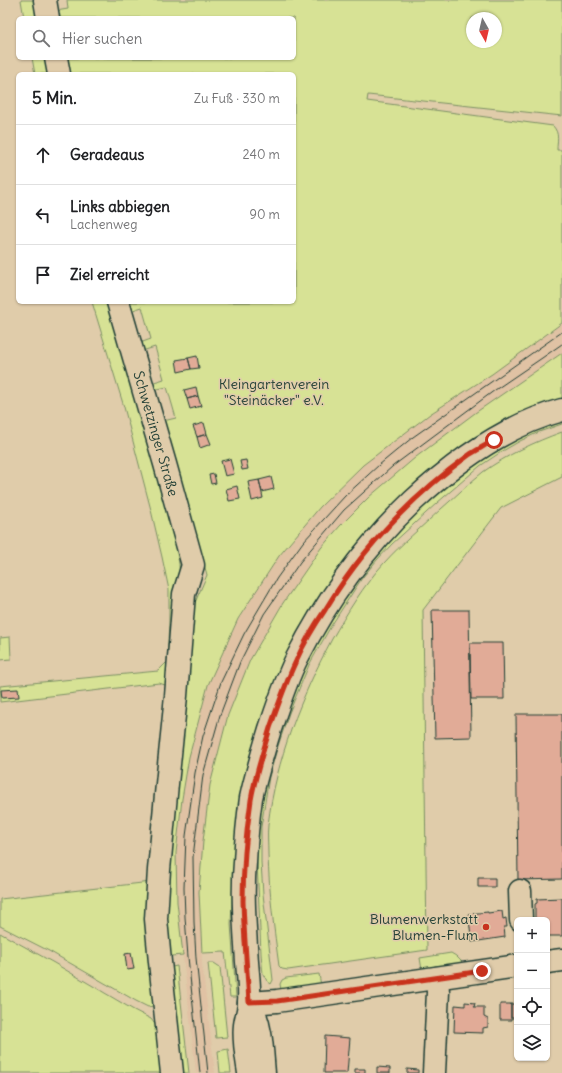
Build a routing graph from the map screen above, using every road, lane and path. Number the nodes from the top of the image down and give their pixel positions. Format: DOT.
graph roads {
  1 [pos="45,0"];
  2 [pos="48,16"];
  3 [pos="56,60"];
  4 [pos="59,72"];
  5 [pos="119,304"];
  6 [pos="562,410"];
  7 [pos="520,891"];
  8 [pos="521,917"];
  9 [pos="562,960"];
  10 [pos="550,962"];
  11 [pos="514,966"];
  12 [pos="436,978"];
  13 [pos="249,1002"];
  14 [pos="172,1073"];
  15 [pos="249,1073"];
  16 [pos="264,1073"];
  17 [pos="434,1073"];
  1 -- 2 [label="street"];
  3 -- 4 [label="street"];
  5 -- 14 [label="street, Schwetzinger Straße"];
  6 -- 13 [label="street"];
  7 -- 8 [label="street"];
  9 -- 10 [label="street"];
  11 -- 12 [label="street"];
  12 -- 13 [label="street"];
  12 -- 17 [label="street"];
  13 -- 15 [label="street"];
  13 -- 16 [label="street"];
}
